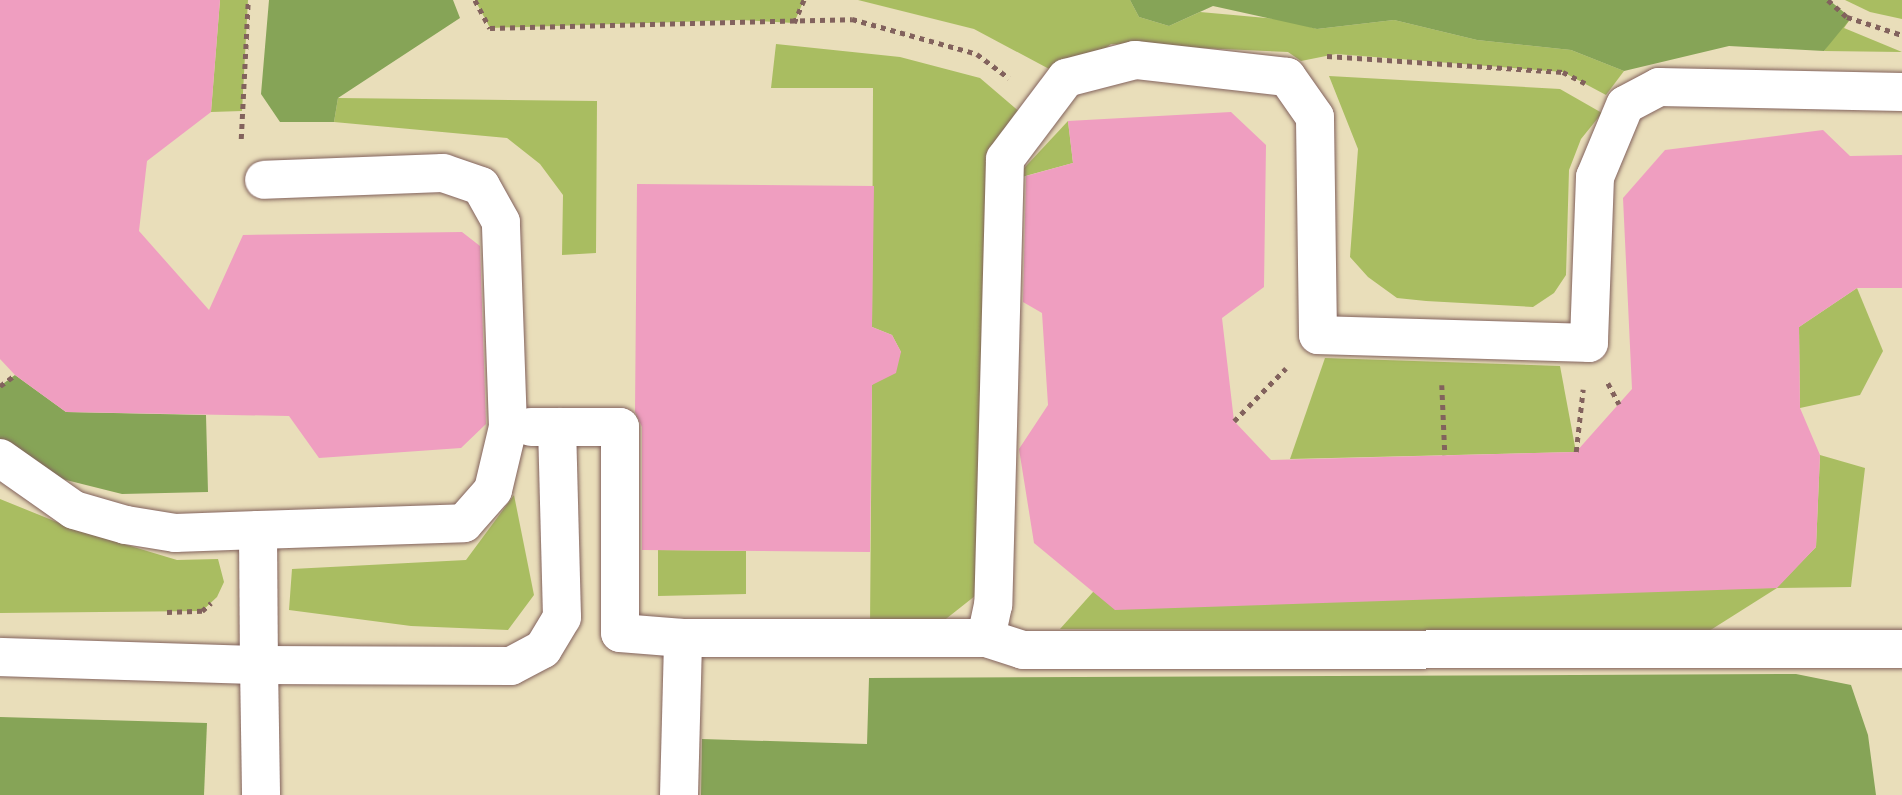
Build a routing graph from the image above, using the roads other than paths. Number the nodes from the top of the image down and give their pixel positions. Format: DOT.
graph roads {
  1 [pos="1902,92"];
  2 [pos="264,180"];
  3 [pos="508,427"];
  4 [pos="556,427"];
  5 [pos="0,458"];
  6 [pos="258,530"];
  7 [pos="683,638"];
  8 [pos="986,638"];
  9 [pos="1902,649"];
  10 [pos="0,657"];
  11 [pos="259,665"];
  12 [pos="261,795"];
  13 [pos="679,795"];
  1 -- 8 [label="lane"];
  2 -- 3 [label="lane"];
  3 -- 4 [label="lane"];
  3 -- 6 [label="lane"];
  4 -- 7 [label="lane"];
  4 -- 11 [label="lane"];
  5 -- 6 [label="lane"];
  6 -- 11 [label="lane"];
  7 -- 8 [label="lane"];
  7 -- 13 [label="lane"];
  8 -- 9 [label="lane"];
  10 -- 11 [label="lane"];
  11 -- 12 [label="lane"];
}
